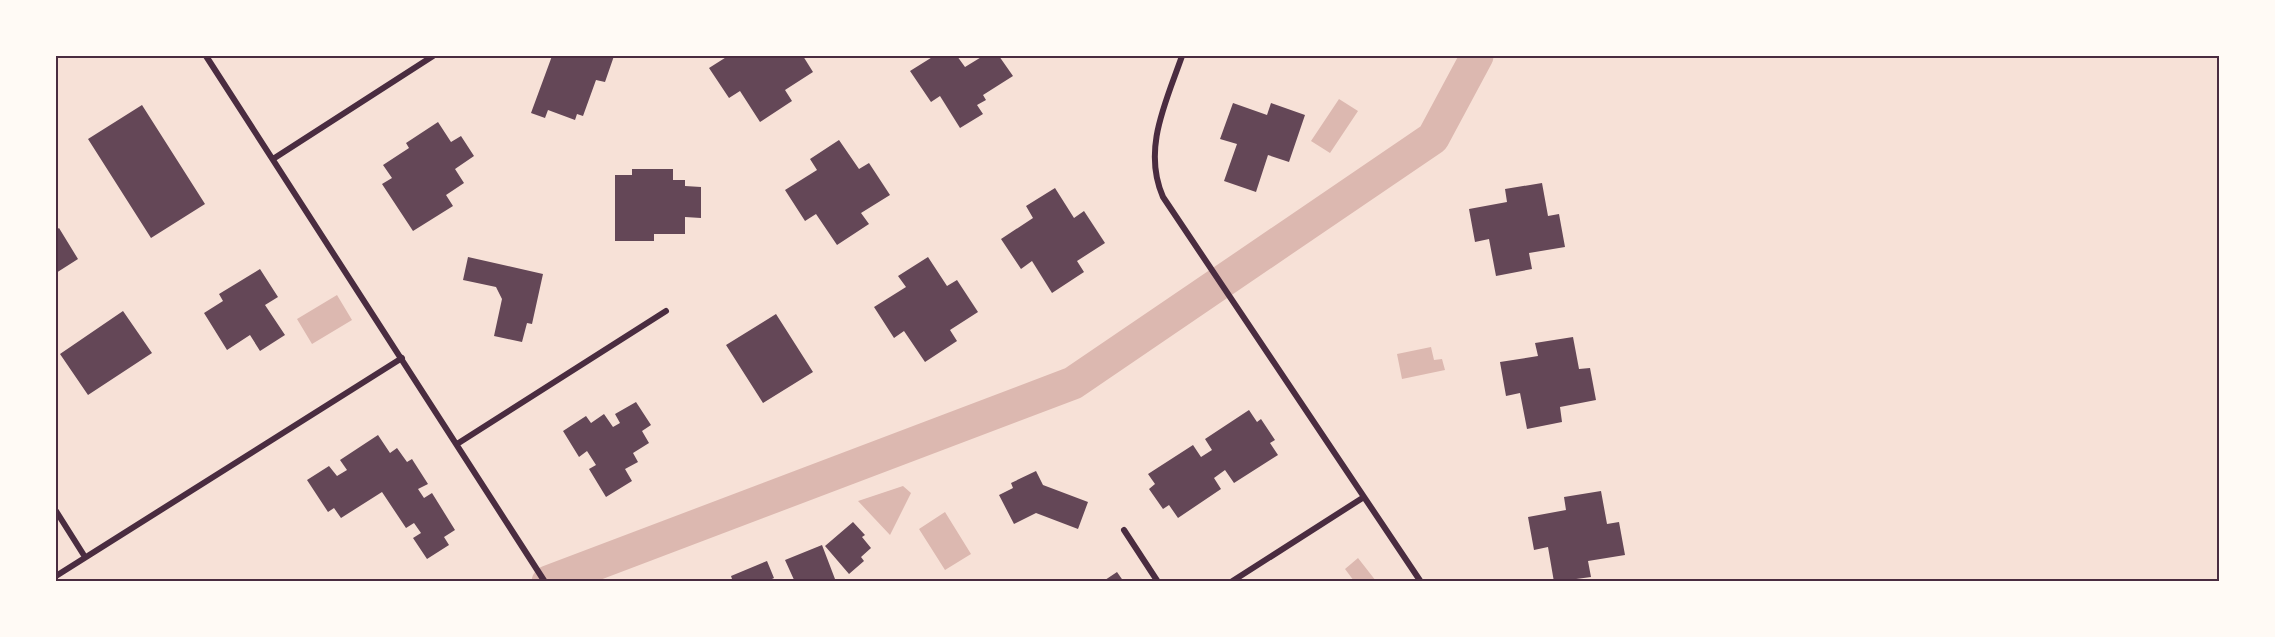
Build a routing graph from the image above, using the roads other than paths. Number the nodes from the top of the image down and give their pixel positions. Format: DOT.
graph roads {
  1 [pos="206,56"];
  2 [pos="433,56"];
  3 [pos="1182,56"];
  4 [pos="273,159"];
  5 [pos="666,310"];
  6 [pos="402,358"];
  7 [pos="457,444"];
  8 [pos="1364,497"];
  9 [pos="56,511"];
  10 [pos="1124,530"];
  11 [pos="85,557"];
  12 [pos="56,576"];
  13 [pos="545,582"];
  14 [pos="1158,582"];
  15 [pos="1231,582"];
  16 [pos="1421,582"];
  1 -- 4 [label="street"];
  2 -- 4 [label="street"];
  3 -- 8 [label="street"];
  4 -- 6 [label="street"];
  5 -- 7 [label="street"];
  6 -- 7 [label="street"];
  6 -- 11 [label="street"];
  7 -- 13 [label="street"];
  8 -- 15 [label="street"];
  8 -- 16 [label="street"];
  9 -- 11 [label="street"];
  10 -- 14 [label="street"];
  11 -- 12 [label="street"];
}
